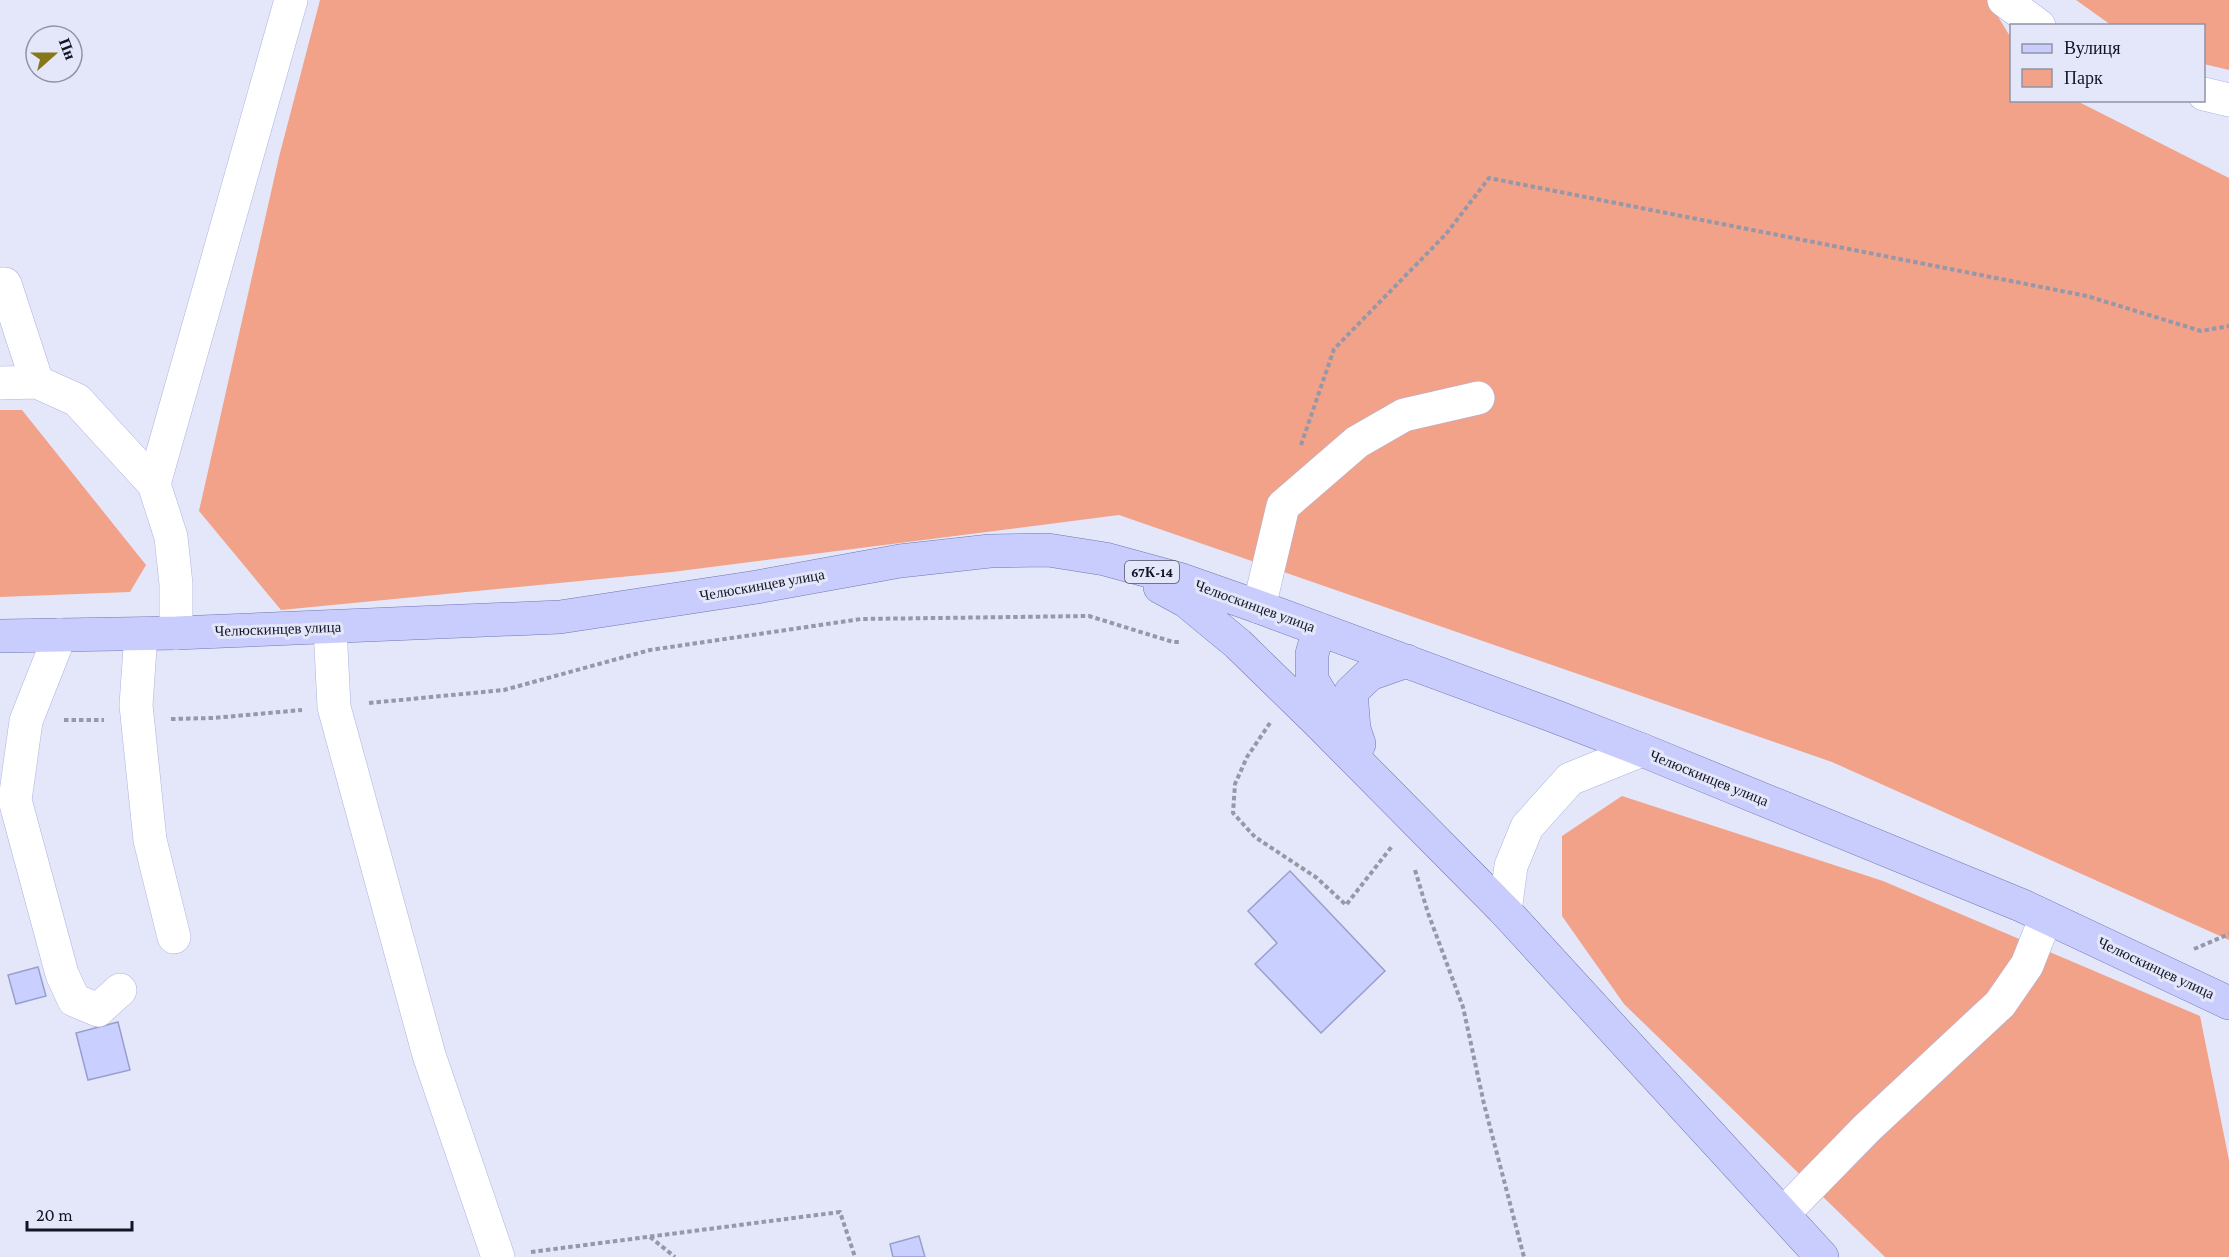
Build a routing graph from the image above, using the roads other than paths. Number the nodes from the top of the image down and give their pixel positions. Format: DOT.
graph roads {
  1 [pos="291,0"];
  2 [pos="2004,0"];
  3 [pos="2036,24"];
  4 [pos="2205,94"];
  5 [pos="2229,100"];
  6 [pos="0,284"];
  7 [pos="37,382"];
  8 [pos="0,383"];
  9 [pos="1478,398"];
  10 [pos="154,484"];
  11 [pos="1105,559"];
  12 [pos="1259,607"];
  13 [pos="330,627"];
  14 [pos="1319,629"];
  15 [pos="176,633"];
  16 [pos="141,634"];
  17 [pos="60,635"];
  18 [pos="0,636"];
  19 [pos="1407,661"];
  20 [pos="1642,750"];
  21 [pos="1369,774"];
  22 [pos="1505,911"];
  23 [pos="2046,917"];
  24 [pos="174,938"];
  25 [pos="120,990"];
  26 [pos="2229,1003"];
  27 [pos="1783,1214"];
  28 [pos="498,1256"];
  29 [pos="1822,1257"];
  1 -- 10 [label="street"];
  2 -- 3 [label="street"];
  4 -- 5 [label="street"];
  6 -- 7 [label="street"];
  7 -- 8 [label="street"];
  7 -- 10 [label="street"];
  9 -- 12 [label="street"];
  10 -- 15 [label="street"];
  11 -- 12 [label="main road, Челюскинцев улица / 67К-14"];
  11 -- 13 [label="main road, Челюскинцев улица / 67К-14"];
  11 -- 21 [label="main road"];
  12 -- 14 [label="main road, Челюскинцев улица / 67К-14"];
  13 -- 15 [label="main road, Челюскинцев улица / 67К-14"];
  13 -- 28 [label="street"];
  14 -- 19 [label="main road, Челюскинцев улица / 67К-14"];
  14 -- 21 [label="main road"];
  15 -- 16 [label="main road, Челюскинцев улица / 67К-14"];
  16 -- 17 [label="main road, Челюскинцев улица / 67К-14"];
  16 -- 24 [label="street"];
  17 -- 18 [label="main road, Челюскинцев улица / 67К-14"];
  17 -- 25 [label="street"];
  19 -- 20 [label="main road, Челюскинцев улица / 67К-14"];
  19 -- 21 [label="main road"];
  20 -- 22 [label="street"];
  20 -- 23 [label="main road, Челюскинцев улица / 67К-14"];
  21 -- 22 [label="main road"];
  22 -- 27 [label="main road"];
  23 -- 26 [label="main road, Челюскинцев улица / 67К-14"];
  23 -- 27 [label="street"];
  27 -- 29 [label="main road"];
}
